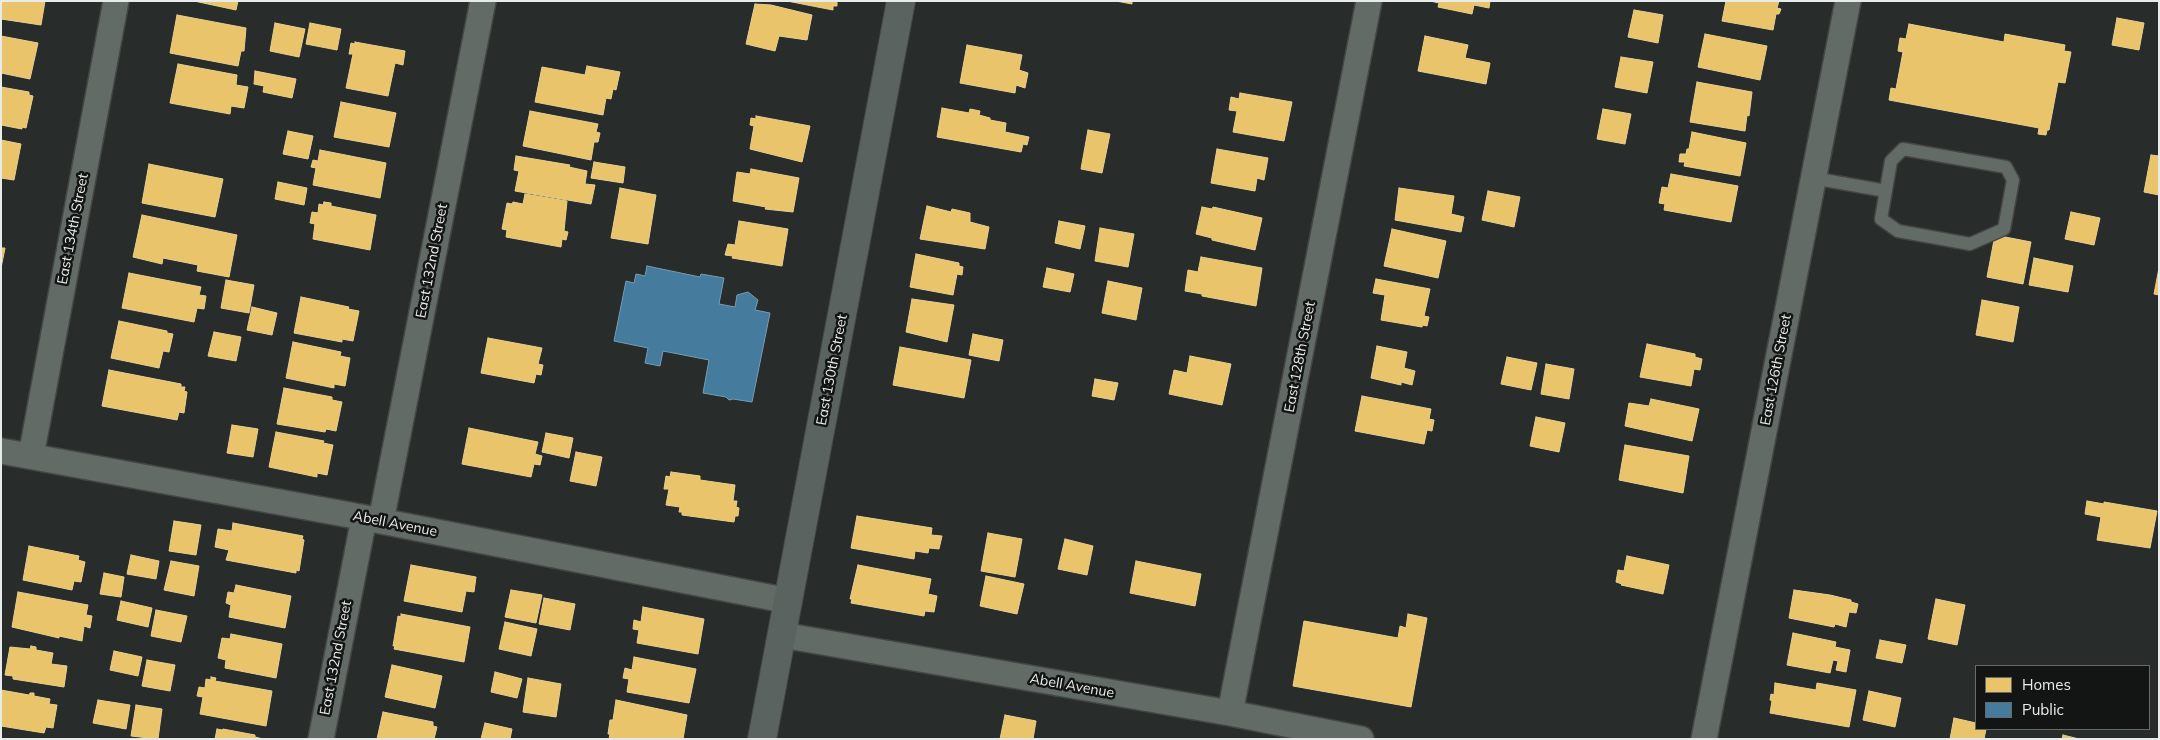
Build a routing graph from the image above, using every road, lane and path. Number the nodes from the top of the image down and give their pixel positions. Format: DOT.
graph roads {
  1 [pos="116,1"];
  2 [pos="483,1"];
  3 [pos="901,1"];
  4 [pos="1369,1"];
  5 [pos="1848,1"];
  6 [pos="1813,178"];
  7 [pos="1886,191"];
  8 [pos="1,451"];
  9 [pos="31,456"];
  10 [pos="372,520"];
  11 [pos="788,601"];
  12 [pos="782,635"];
  13 [pos="1230,713"];
  14 [pos="321,739"];
  15 [pos="762,739"];
  16 [pos="1361,739"];
  17 [pos="1704,739"];
  1 -- 9 [label="street, East 134th Street"];
  2 -- 10 [label="street, East 132nd Street"];
  3 -- 11 [label="street, East 130th Street"];
  4 -- 13 [label="street, East 128th Street"];
  5 -- 6 [label="street, East 126th Street"];
  6 -- 7 [label="lane"];
  6 -- 17 [label="street, East 126th Street"];
  7 -- 7 [label="lane"];
  8 -- 9 [label="street, Abell Avenue"];
  9 -- 10 [label="street, Abell Avenue"];
  10 -- 11 [label="street, Abell Avenue"];
  10 -- 14 [label="street, East 132nd Street"];
  11 -- 12 [label="street, East 130th Street"];
  12 -- 13 [label="street, Abell Avenue"];
  12 -- 15 [label="street, East 130th Street"];
  13 -- 16 [label="street, Abell Avenue"];
}
